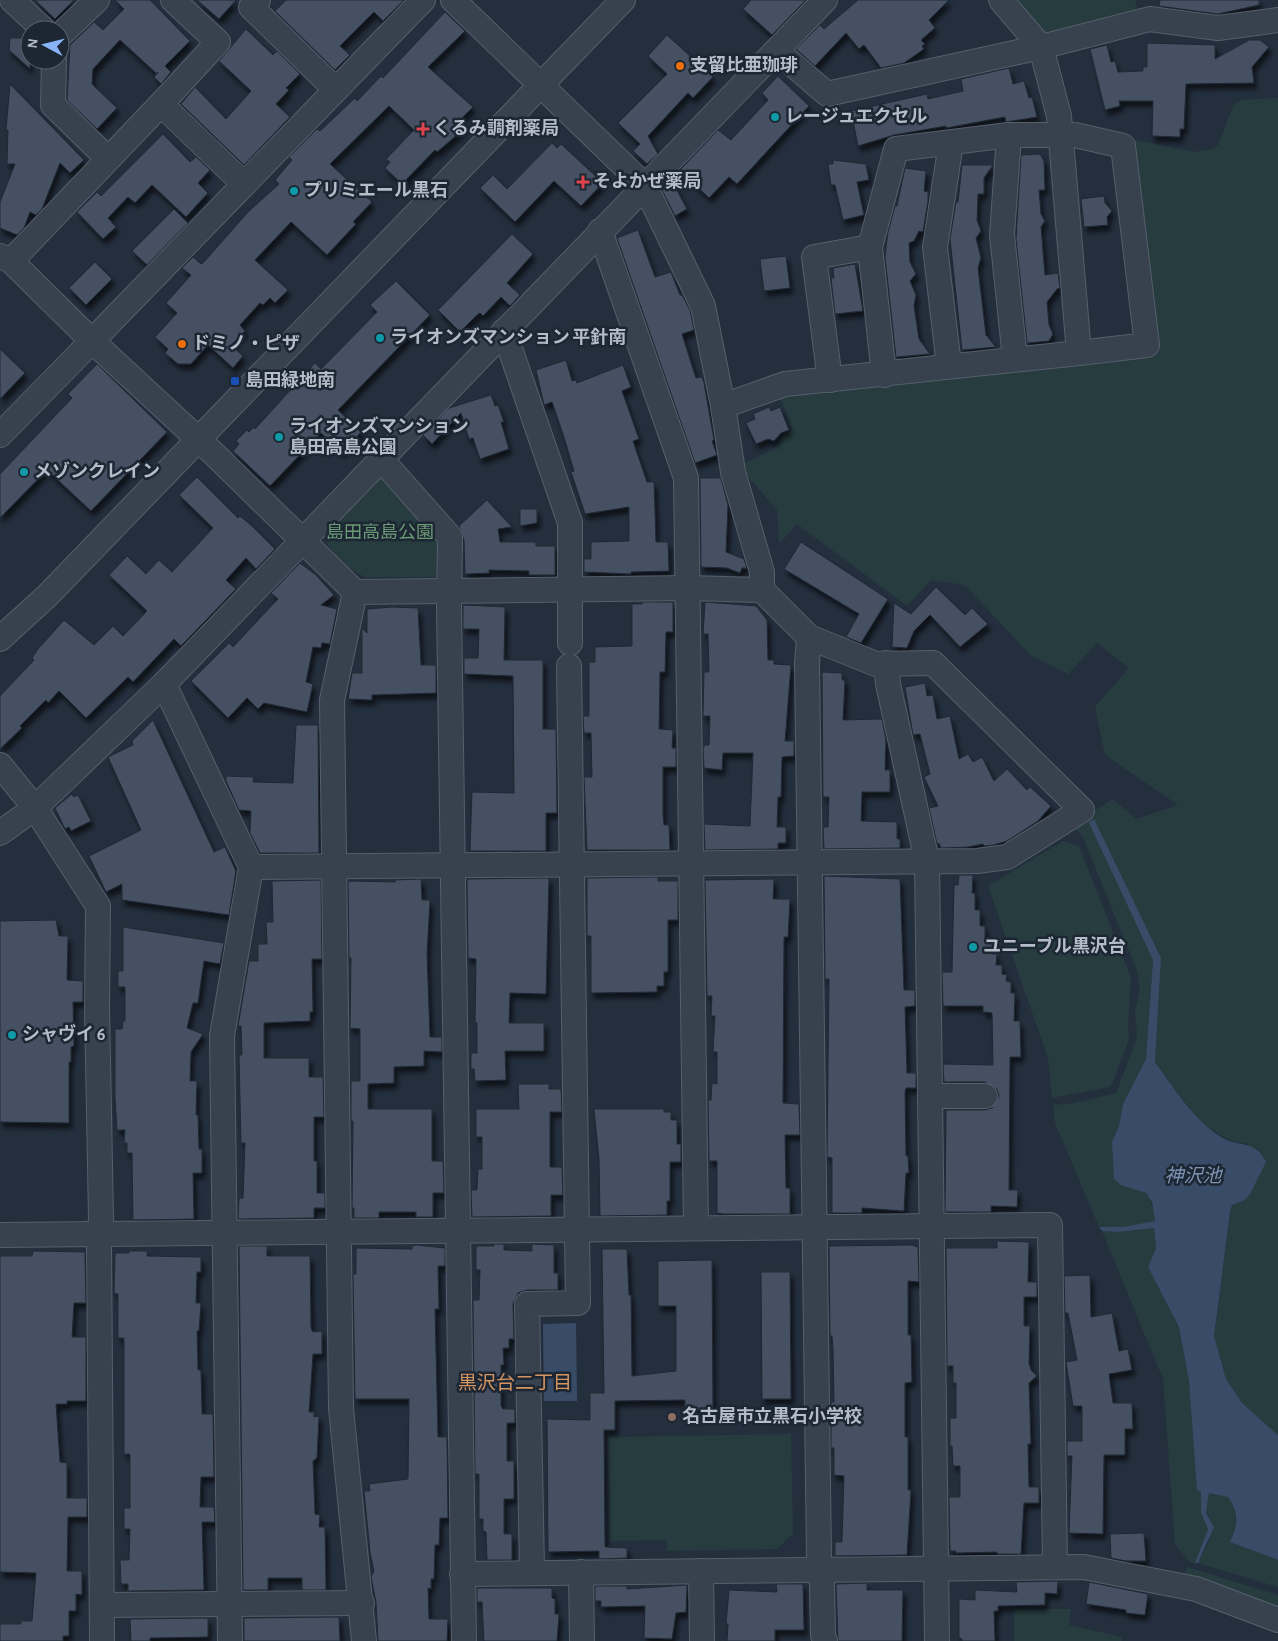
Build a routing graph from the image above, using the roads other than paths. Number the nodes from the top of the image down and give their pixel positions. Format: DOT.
graph roads {
  1 [pos="12,0"];
  2 [pos="97,0"];
  3 [pos="173,0"];
  4 [pos="258,0"];
  5 [pos="423,0"];
  6 [pos="453,0"];
  7 [pos="624,0"];
  8 [pos="825,0"];
  9 [pos="1001,0"];
  10 [pos="1148,10"];
  11 [pos="33,20"];
  12 [pos="1278,20"];
  13 [pos="70,26"];
  14 [pos="1041,47"];
  15 [pos="777,51"];
  16 [pos="54,70"];
  17 [pos="541,85"];
  18 [pos="335,89"];
  19 [pos="161,104"];
  20 [pos="1009,135"];
  21 [pos="1062,135"];
  22 [pos="951,143"];
  23 [pos="108,159"];
  24 [pos="244,184"];
  25 [pos="645,186"];
  26 [pos="600,231"];
  27 [pos="870,247"];
  28 [pos="6,258"];
  29 [pos="504,332"];
  30 [pos="92,341"];
  31 [pos="1079,353"];
  32 [pos="1015,359"];
  33 [pos="949,366"];
  34 [pos="884,374"];
  35 [pos="830,380"];
  36 [pos="723,406"];
  37 [pos="0,433"];
  38 [pos="197,440"];
  39 [pos="381,459"];
  40 [pos="302,540"];
  41 [pos="688,588"];
  42 [pos="569,590"];
  43 [pos="762,590"];
  44 [pos="355,592"];
  45 [pos="449,592"];
  46 [pos="809,637"];
  47 [pos="0,639"];
  48 [pos="570,643"];
  49 [pos="886,663"];
  50 [pos="569,666"];
  51 [pos="164,684"];
  52 [pos="0,765"];
  53 [pos="35,808"];
  54 [pos="0,833"];
  55 [pos="927,861"];
  56 [pos="810,862"];
  57 [pos="690,863"];
  58 [pos="571,864"];
  59 [pos="333,866"];
  60 [pos="452,866"];
  61 [pos="251,867"];
  62 [pos="931,1096"];
  63 [pos="985,1096"];
  64 [pos="933,1226"];
  65 [pos="814,1227"];
  66 [pos="696,1228"];
  67 [pos="577,1229"];
  68 [pos="339,1231"];
  69 [pos="458,1231"];
  70 [pos="224,1233"];
  71 [pos="100,1234"];
  72 [pos="0,1235"];
  73 [pos="1055,1567"];
  74 [pos="819,1569"];
  75 [pos="938,1569"];
  76 [pos="701,1571"];
  77 [pos="532,1572"];
  78 [pos="581,1572"];
  79 [pos="462,1574"];
  80 [pos="230,1603"];
  81 [pos="362,1603"];
  82 [pos="102,1605"];
  83 [pos="1278,1620"];
  84 [pos="102,1641"];
  85 [pos="230,1641"];
  86 [pos="364,1641"];
  87 [pos="464,1641"];
  88 [pos="582,1641"];
  89 [pos="702,1641"];
  90 [pos="825,1641"];
  91 [pos="938,1641"];
  1 -- 11 [label="street"];
  2 -- 13 [label="street"];
  3 -- 19 [label="street"];
  4 -- 18 [label="street"];
  5 -- 18 [label="street"];
  6 -- 17 [label="street"];
  7 -- 17 [label="street"];
  8 -- 15 [label="street"];
  9 -- 14 [label="street"];
  10 -- 12 [label="street"];
  10 -- 14 [label="street"];
  14 -- 15 [label="street"];
  14 -- 21 [label="street"];
  15 -- 25 [label="street"];
  16 -- 23 [label="street"];
  17 -- 25 [label="street"];
  17 -- 38 [label="street"];
  18 -- 24 [label="street"];
  19 -- 23 [label="street"];
  19 -- 24 [label="street"];
  20 -- 21 [label="street"];
  20 -- 22 [label="street"];
  20 -- 32 [label="street"];
  21 -- 31 [label="street"];
  21 -- 31 [label="street"];
  22 -- 27 [label="street"];
  22 -- 33 [label="street"];
  23 -- 28 [label="street"];
  24 -- 30 [label="street"];
  25 -- 26 [label="street"];
  25 -- 36 [label="street"];
  26 -- 29 [label="street"];
  26 -- 41 [label="street"];
  27 -- 34 [label="street"];
  27 -- 35 [label="street"];
  28 -- 30 [label="street"];
  29 -- 39 [label="street"];
  29 -- 42 [label="street"];
  30 -- 37 [label="street"];
  30 -- 38 [label="street"];
  31 -- 32 [label="street"];
  32 -- 33 [label="street"];
  33 -- 34 [label="street"];
  34 -- 35 [label="street"];
  35 -- 36 [label="street"];
  36 -- 43 [label="street"];
  38 -- 40 [label="street"];
  38 -- 47 [label="street"];
  39 -- 40 [label="street"];
  39 -- 45 [label="street"];
  40 -- 44 [label="street"];
  40 -- 51 [label="street"];
  41 -- 42 [label="street"];
  41 -- 43 [label="street"];
  41 -- 57 [label="street"];
  42 -- 45 [label="street"];
  42 -- 48 [label="street"];
  43 -- 46 [label="street"];
  44 -- 45 [label="street"];
  44 -- 59 [label="street"];
  45 -- 60 [label="street"];
  46 -- 49 [label="street"];
  46 -- 56 [label="street"];
  49 -- 55 [label="street"];
  49 -- 55 [label="street"];
  50 -- 58 [label="street"];
  51 -- 53 [label="street"];
  51 -- 61 [label="street"];
  52 -- 53 [label="street"];
  53 -- 54 [label="street"];
  53 -- 71 [label="street"];
  55 -- 56 [label="street"];
  55 -- 62 [label="street"];
  56 -- 57 [label="street"];
  56 -- 65 [label="street"];
  57 -- 58 [label="street"];
  57 -- 66 [label="street"];
  58 -- 60 [label="street"];
  58 -- 67 [label="street"];
  59 -- 60 [label="street"];
  59 -- 61 [label="street"];
  59 -- 68 [label="street"];
  60 -- 69 [label="street"];
  61 -- 70 [label="street"];
  62 -- 63 [label="street"];
  62 -- 64 [label="street"];
  64 -- 65 [label="street"];
  64 -- 73 [label="street"];
  64 -- 75 [label="street"];
  65 -- 66 [label="street"];
  65 -- 74 [label="street"];
  66 -- 67 [label="street"];
  67 -- 69 [label="street"];
  67 -- 77 [label="street"];
  68 -- 69 [label="street"];
  68 -- 70 [label="street"];
  68 -- 81 [label="street"];
  69 -- 79 [label="street"];
  70 -- 71 [label="street"];
  70 -- 80 [label="street"];
  71 -- 72 [label="street"];
  71 -- 82 [label="street"];
  73 -- 75 [label="street"];
  73 -- 83 [label="street"];
  74 -- 75 [label="street"];
  74 -- 76 [label="street"];
  74 -- 90 [label="street"];
  75 -- 91 [label="street"];
  76 -- 78 [label="street"];
  76 -- 89 [label="street"];
  77 -- 78 [label="street"];
  77 -- 79 [label="street"];
  78 -- 88 [label="street"];
  79 -- 87 [label="street"];
  80 -- 81 [label="street"];
  80 -- 82 [label="street"];
  80 -- 85 [label="street"];
  81 -- 86 [label="street"];
  82 -- 84 [label="street"];
}
